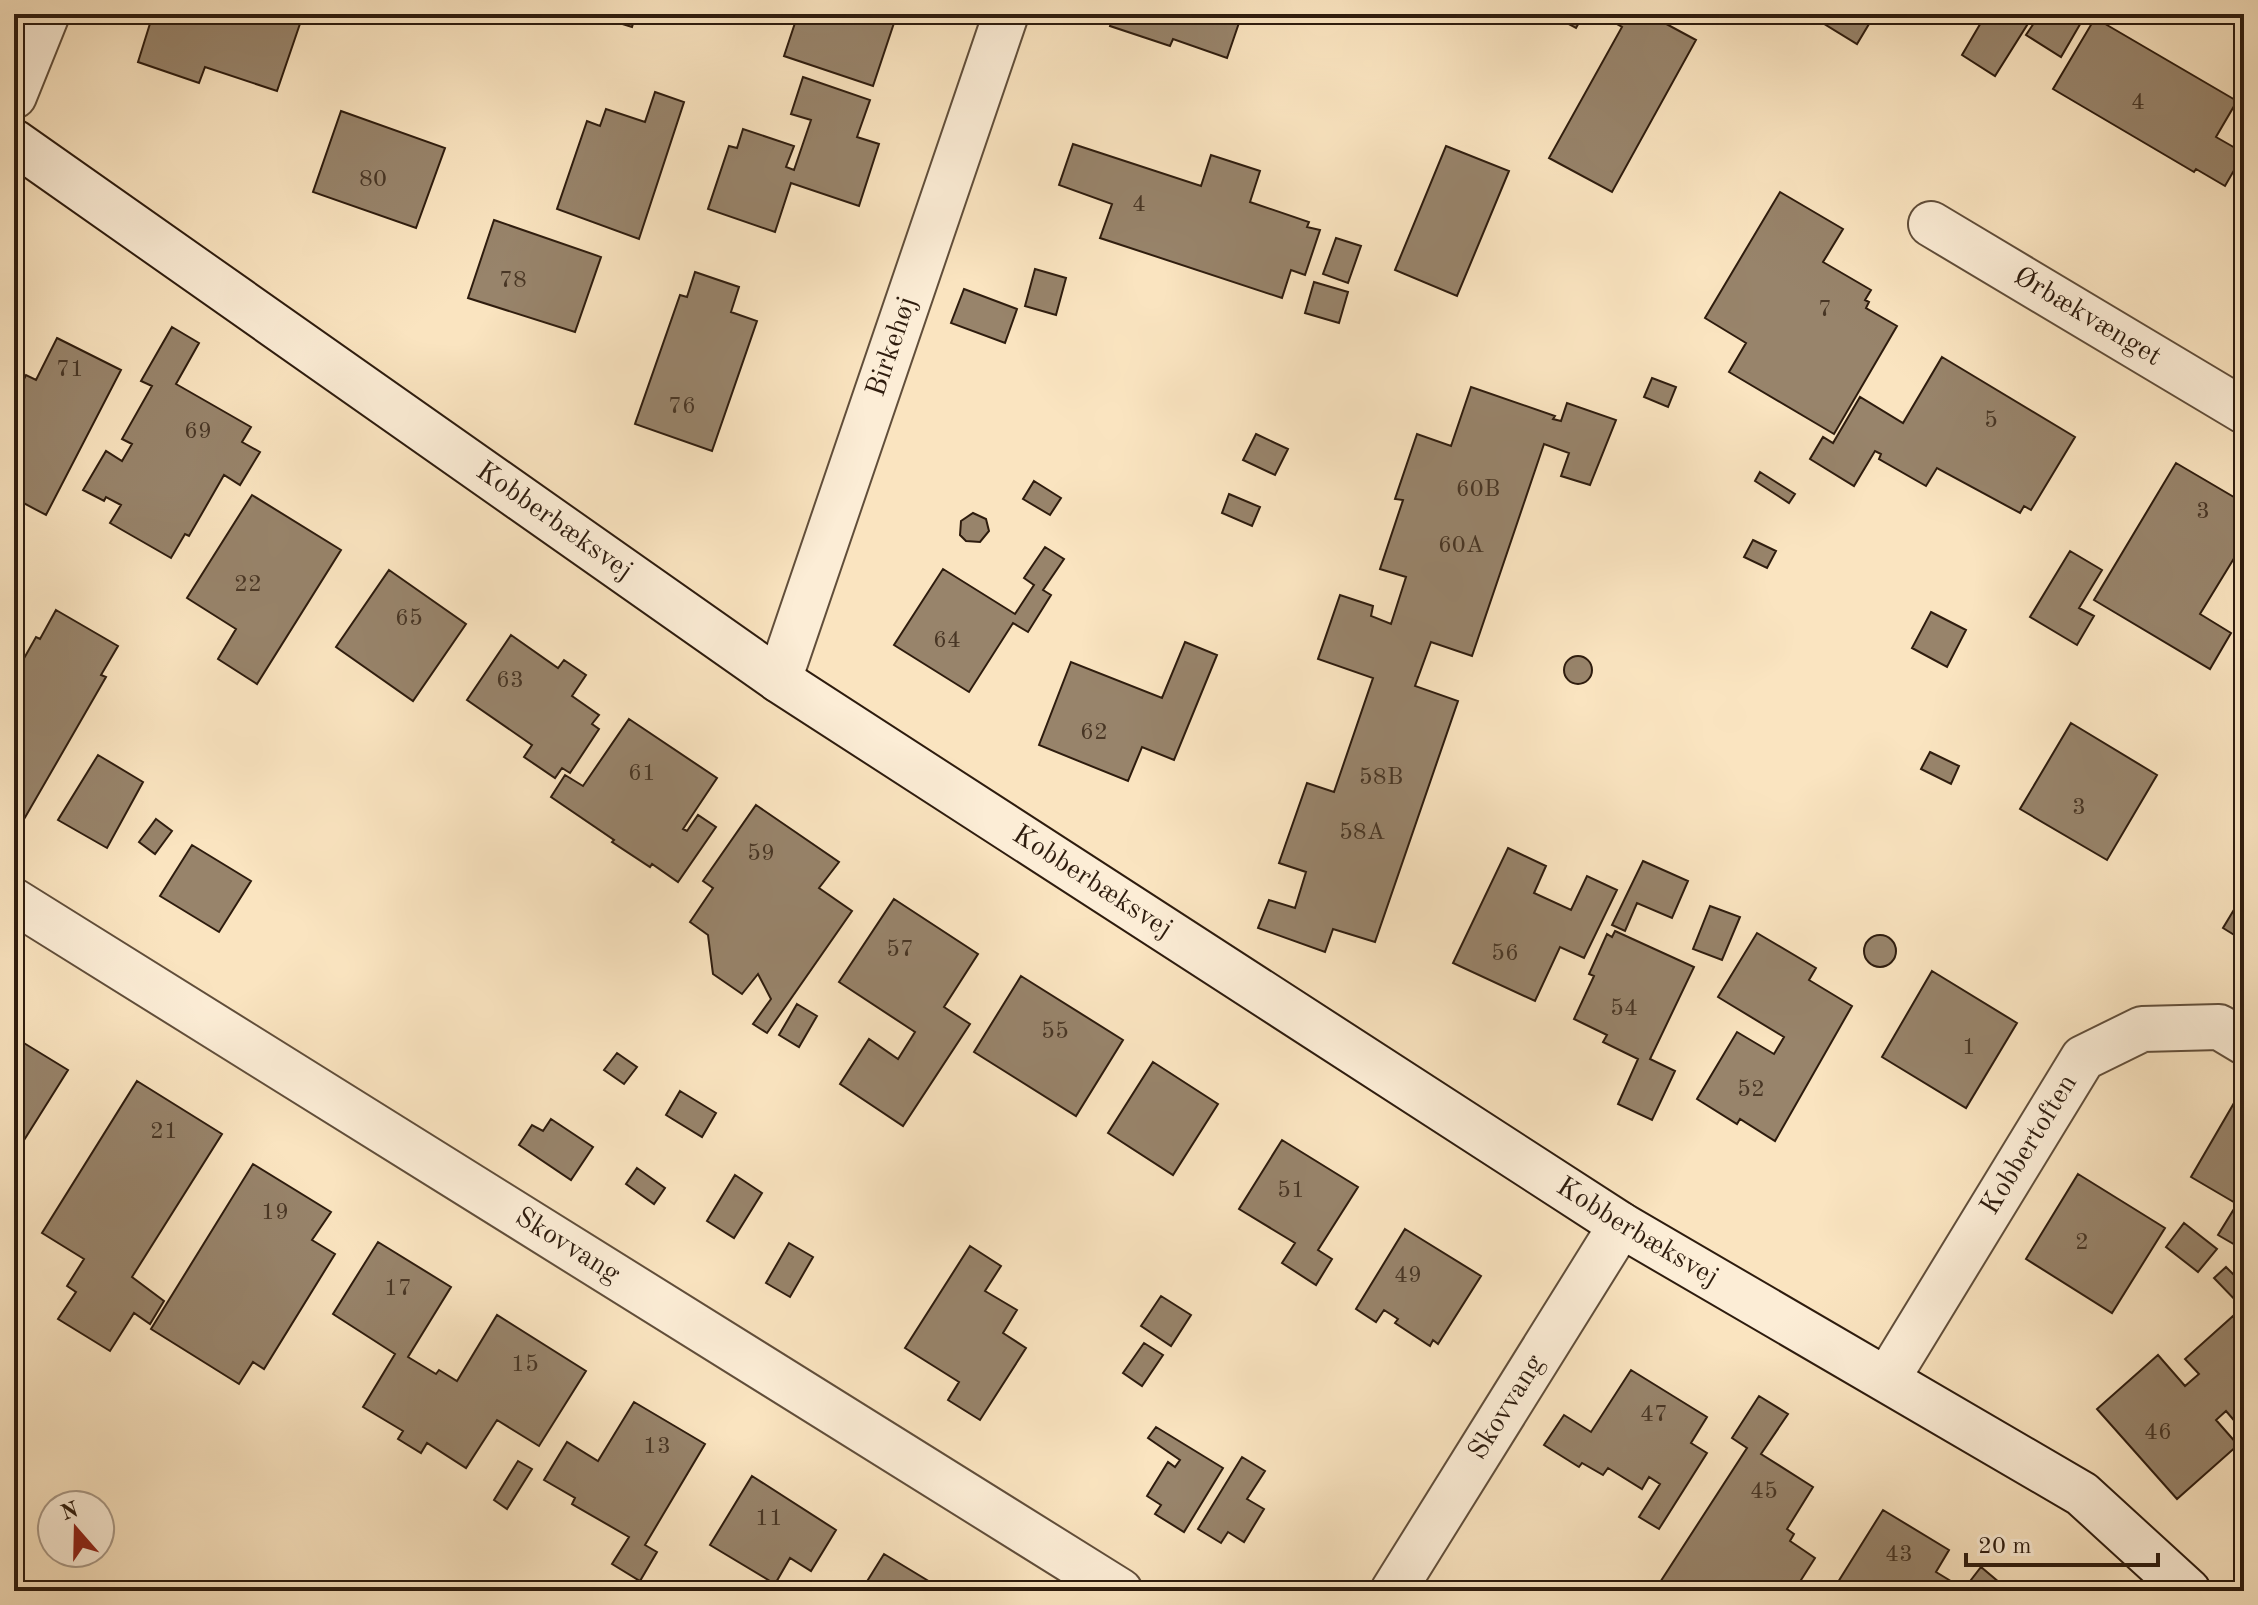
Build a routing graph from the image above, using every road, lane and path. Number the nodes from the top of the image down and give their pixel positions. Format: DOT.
graph roads {
  1 [pos="47,14"];
  2 [pos="1006,14"];
  3 [pos="14,96"];
  4 [pos="14,142"];
  5 [pos="1931,224"];
  6 [pos="2244,411"];
  7 [pos="779,680"];
  8 [pos="14,901"];
  9 [pos="2244,1042"];
  10 [pos="1621,1225"];
  11 [pos="1887,1379"];
  12 [pos="1120,1591"];
  13 [pos="1393,1591"];
  14 [pos="2188,1591"];
  1 -- 3 [label="street"];
  2 -- 7 [label="street, Birkehøj"];
  4 -- 7 [label="street, Kobberbæksvej"];
  5 -- 6 [label="street, Ørbækvænget"];
  7 -- 10 [label="street, Kobberbæksvej"];
  8 -- 12 [label="street, Skovvang"];
  9 -- 11 [label="street, Kobbertoften"];
  10 -- 11 [label="street, Kobberbæksvej"];
  10 -- 13 [label="street, Skovvang"];
  11 -- 14 [label="street, Kobberbæksvej"];
}
